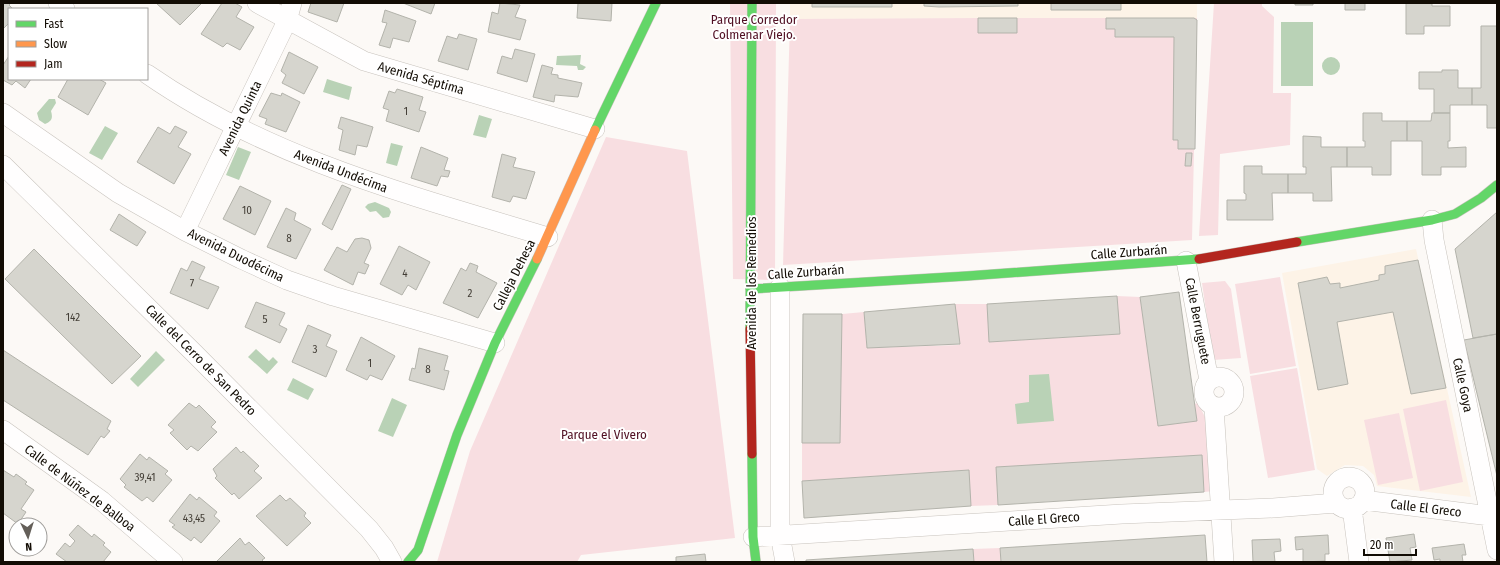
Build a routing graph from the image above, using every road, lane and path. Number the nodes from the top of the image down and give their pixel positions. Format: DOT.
graph roads {
  1 [pos="257,3"];
  2 [pos="656,3"];
  3 [pos="752,3"];
  4 [pos="289,12"];
  5 [pos="148,75"];
  6 [pos="3,113"];
  7 [pos="236,128"];
  8 [pos="595,129"];
  9 [pos="3,165"];
  10 [pos="1497,185"];
  11 [pos="1432,220"];
  12 [pos="185,231"];
  13 [pos="548,237"];
  14 [pos="1186,261"];
  15 [pos="780,287"];
  16 [pos="750,289"];
  17 [pos="495,343"];
  18 [pos="1209,380"];
  19 [pos="1214,407"];
  20 [pos="3,430"];
  21 [pos="1350,504"];
  22 [pos="1222,508"];
  23 [pos="1494,515"];
  24 [pos="780,535"];
  25 [pos="753,537"];
  26 [pos="1497,550"];
  27 [pos="173,562"];
  28 [pos="392,562"];
  29 [pos="408,562"];
  30 [pos="756,562"];
  31 [pos="785,562"];
  32 [pos="1224,562"];
  33 [pos="1360,562"];
  1 -- 4 [label="street, Avenida Séptima"];
  2 -- 8 [label="street, Calleja Dehesa"];
  3 -- 16 [label="street, Avenida de los Remedios"];
  4 -- 7 [label="street, Avenida Quinta"];
  4 -- 8 [label="street, Avenida Séptima"];
  5 -- 7 [label="street, Avenida Undécima"];
  6 -- 12 [label="street, Avenida Duodécima"];
  7 -- 12 [label="street, Avenida Quinta"];
  7 -- 13 [label="street, Avenida Undécima"];
  8 -- 13 [label="street, Calleja Dehesa"];
  9 -- 28 [label="street, Calle del Cerro de San Pedro"];
  10 -- 11 [label="street, Calle Zurbarán"];
  11 -- 14 [label="street, Calle Zurbarán"];
  11 -- 23 [label="street, Calle Goya"];
  12 -- 17 [label="street, Avenida Duodécima"];
  13 -- 17 [label="street, Calleja Dehesa"];
  14 -- 15 [label="street, Calle Zurbarán"];
  14 -- 18 [label="street, Calle Berruguete"];
  15 -- 16 [label="street, Calle Zurbarán"];
  15 -- 24 [label="street"];
  16 -- 25 [label="street, Avenida de los Remedios"];
  17 -- 29 [label="street, Calleja Dehesa"];
  18 -- 19 [label="street"];
  18 -- 19 [label="street"];
  19 -- 22 [label="street"];
  20 -- 27 [label="street, Calle de Núñez de Balboa"];
  21 -- 22 [label="street, Calle El Greco"];
  21 -- 23 [label="street, Calle El Greco"];
  21 -- 33 [label="street"];
  22 -- 24 [label="street, Calle El Greco"];
  22 -- 32 [label="street"];
  23 -- 26 [label="street, Calle Goya"];
  24 -- 25 [label="street, Calle El Greco"];
  24 -- 31 [label="street"];
  25 -- 30 [label="street, Avenida de los Remedios"];
}
